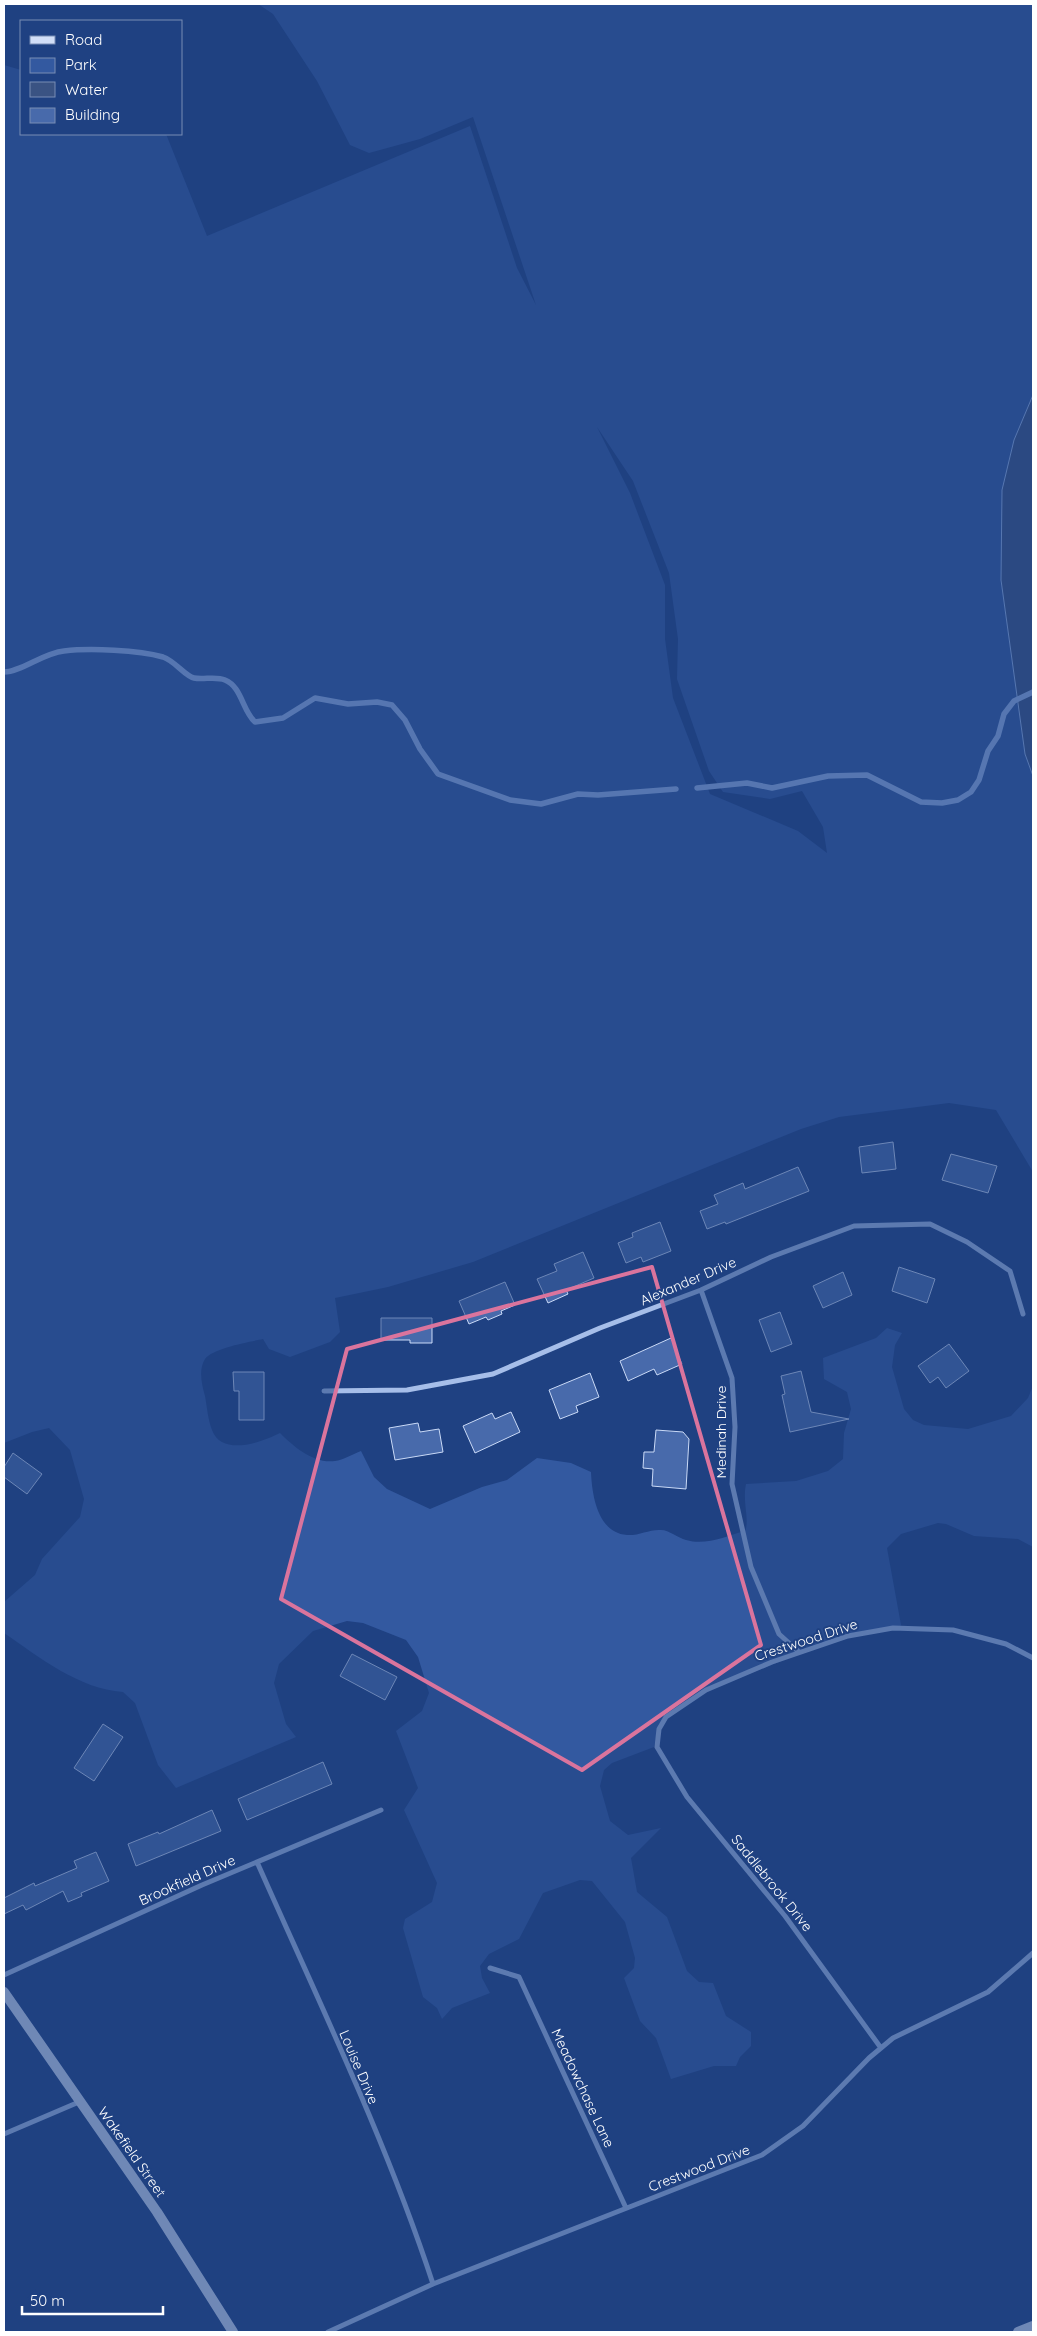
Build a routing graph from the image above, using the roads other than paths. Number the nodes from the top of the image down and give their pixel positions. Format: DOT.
graph roads {
  1 [pos="701,1290"];
  2 [pos="1023,1314"];
  3 [pos="324,1391"];
  4 [pos="799,1652"];
  5 [pos="1033,1658"];
  6 [pos="659,1729"];
  7 [pos="381,1810"];
  8 [pos="257,1862"];
  9 [pos="1033,1953"];
  10 [pos="490,1968"];
  11 [pos="4,1974"];
  12 [pos="4,1992"];
  13 [pos="881,2048"];
  14 [pos="79,2102"];
  15 [pos="4,2134"];
  16 [pos="626,2208"];
  17 [pos="433,2284"];
  18 [pos="1033,2326"];
  19 [pos="232,2332"];
  20 [pos="328,2332"];
  21 [pos="1018,2332"];
  1 -- 2 [label="street, Alexander Drive"];
  1 -- 3 [label="street, Alexander Drive"];
  1 -- 4 [label="street, Medinah Drive"];
  4 -- 5 [label="street, Crestwood Drive"];
  4 -- 6 [label="street, Crestwood Drive"];
  6 -- 13 [label="street, Saddlebrook Drive"];
  7 -- 8 [label="street, Brookfield Drive"];
  8 -- 11 [label="street, Brookfield Drive"];
  8 -- 17 [label="street, Louise Drive"];
  9 -- 13 [label="street, Crestwood Drive"];
  10 -- 16 [label="street, Meadowchase Lane"];
  12 -- 14 [label="street, Wakefield Street"];
  13 -- 16 [label="street, Crestwood Drive"];
  14 -- 15 [label="street"];
  14 -- 19 [label="street, Wakefield Street"];
  16 -- 17 [label="street, Crestwood Drive"];
  17 -- 20 [label="street, Crestwood Drive"];
  18 -- 21 [label="street"];
}
